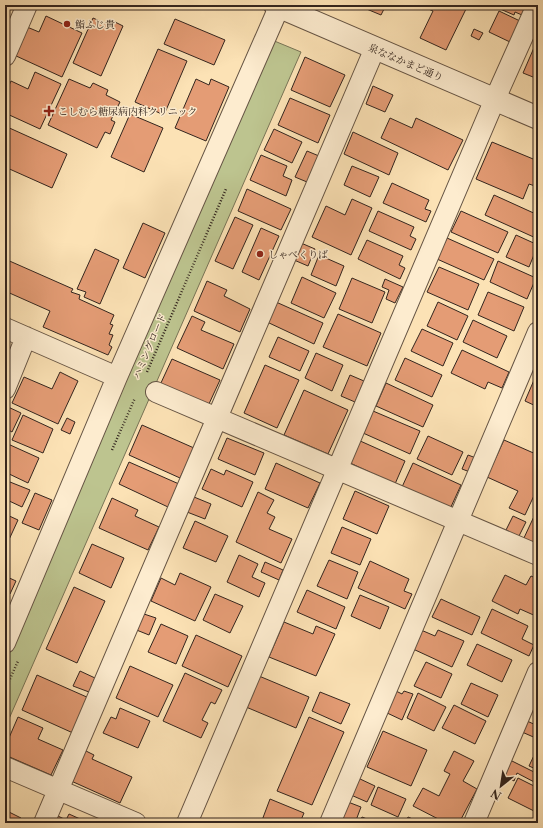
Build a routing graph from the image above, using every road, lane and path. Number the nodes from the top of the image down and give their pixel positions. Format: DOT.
graph roads {
  1 [pos="27,5"];
  2 [pos="538,5"];
  3 [pos="277,6"];
  4 [pos="375,48"];
  5 [pos="5,56"];
  6 [pos="495,99"];
  7 [pos="538,118"];
  8 [pos="228,183"];
  9 [pos="5,328"];
  10 [pos="538,332"];
  11 [pos="26,337"];
  12 [pos="117,377"];
  13 [pos="146,388"];
  14 [pos="5,389"];
  15 [pos="217,419"];
  16 [pos="112,451"];
  17 [pos="338,471"];
  18 [pos="458,521"];
  19 [pos="538,555"];
  20 [pos="5,643"];
  21 [pos="21,654"];
  22 [pos="538,672"];
  23 [pos="5,690"];
  24 [pos="5,766"];
  25 [pos="59,789"];
  26 [pos="44,823"];
  27 [pos="136,823"];
  28 [pos="187,823"];
  29 [pos="330,823"];
  30 [pos="474,823"];
  1 -- 5 [label="street"];
  2 -- 6 [label="street"];
  3 -- 4 [label="street, 泉ななかまど通り"];
  3 -- 12 [label="street"];
  4 -- 6 [label="street, 泉ななかまど通り"];
  4 -- 15 [label="street"];
  6 -- 7 [label="street, 泉ななかまど通り"];
  6 -- 17 [label="street"];
  8 -- 13 [label="path, ハミングロード"];
  9 -- 11 [label="street"];
  10 -- 18 [label="street"];
  11 -- 12 [label="street"];
  11 -- 14 [label="street"];
  12 -- 20 [label="street"];
  13 -- 15 [label="street"];
  13 -- 16 [label="path, ハミングロード"];
  15 -- 17 [label="street"];
  15 -- 25 [label="street"];
  17 -- 18 [label="street"];
  17 -- 28 [label="street"];
  18 -- 19 [label="street"];
  18 -- 29 [label="street"];
  21 -- 23 [label="path"];
  22 -- 30 [label="street"];
  24 -- 25 [label="street"];
  25 -- 26 [label="street"];
  25 -- 27 [label="street"];
}
